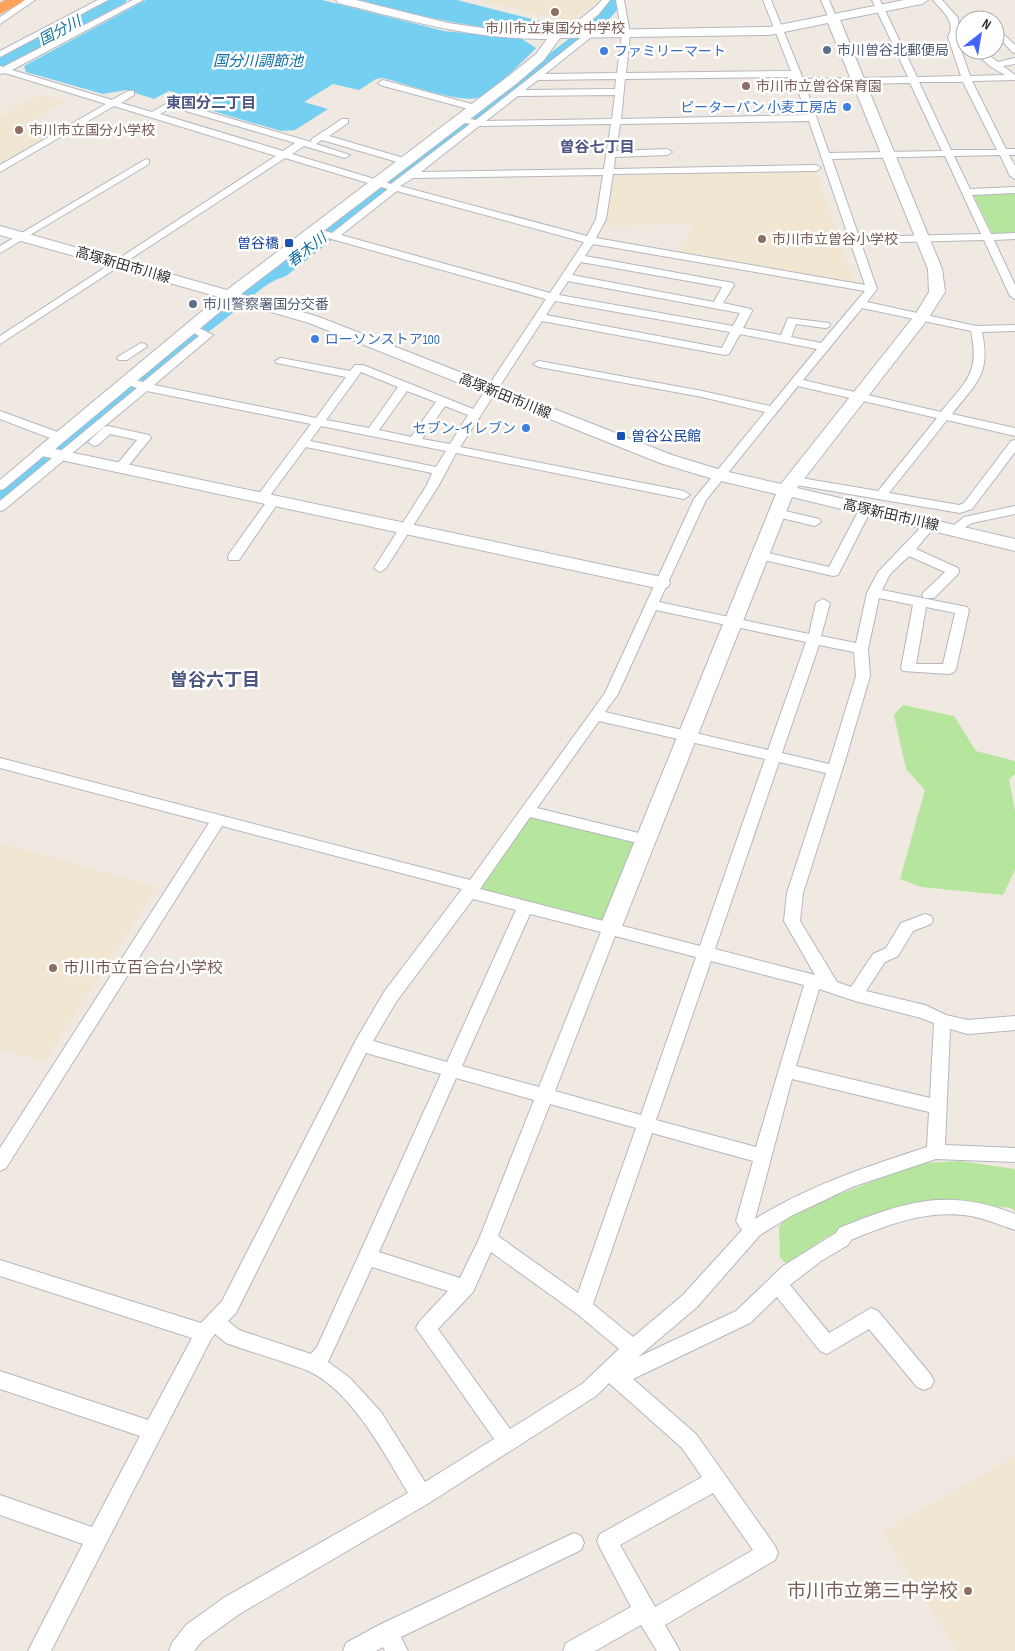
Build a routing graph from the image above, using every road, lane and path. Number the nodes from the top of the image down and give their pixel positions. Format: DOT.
graph roads {
  1 [pos="16,0"];
  2 [pos="31,0"];
  3 [pos="104,0"];
  4 [pos="138,0"];
  5 [pos="342,0"];
  6 [pos="606,0"];
  7 [pos="620,0"];
  8 [pos="767,0"];
  9 [pos="825,0"];
  10 [pos="922,0"];
  11 [pos="937,0"];
  12 [pos="878,5"];
  13 [pos="0,9"];
  14 [pos="833,19"];
  15 [pos="0,21"];
  16 [pos="955,21"];
  17 [pos="778,30"];
  18 [pos="576,34"];
  19 [pos="626,34"];
  20 [pos="955,37"];
  21 [pos="955,46"];
  22 [pos="0,54"];
  23 [pos="960,60"];
  24 [pos="988,60"];
  25 [pos="1015,61"];
  26 [pos="994,65"];
  27 [pos="2,70"];
  28 [pos="621,76"];
  29 [pos="536,78"];
  30 [pos="798,78"];
  31 [pos="966,79"];
  32 [pos="1014,79"];
  33 [pos="914,80"];
  34 [pos="858,81"];
  35 [pos="383,83"];
  36 [pos="620,92"];
  37 [pos="131,93"];
  38 [pos="516,93"];
  39 [pos="113,103"];
  40 [pos="476,108"];
  41 [pos="153,115"];
  42 [pos="812,118"];
  43 [pos="345,121"];
  44 [pos="470,121"];
  45 [pos="616,122"];
  46 [pos="321,137"];
  47 [pos="306,144"];
  48 [pos="668,152"];
  49 [pos="1002,152"];
  50 [pos="1015,152"];
  51 [pos="948,153"];
  52 [pos="611,154"];
  53 [pos="284,155"];
  54 [pos="344,155"];
  55 [pos="888,155"];
  56 [pos="826,156"];
  57 [pos="404,161"];
  58 [pos="146,162"];
  59 [pos="816,168"];
  60 [pos="0,169"];
  61 [pos="609,172"];
  62 [pos="409,175"];
  63 [pos="1015,176"];
  64 [pos="386,186"];
  65 [pos="1015,190"];
  66 [pos="966,192"];
  67 [pos="0,230"];
  68 [pos="325,234"];
  69 [pos="1015,236"];
  70 [pos="22,237"];
  71 [pos="988,237"];
  72 [pos="922,238"];
  73 [pos="590,240"];
  74 [pos="856,240"];
  75 [pos="0,250"];
  76 [pos="578,258"];
  77 [pos="119,264"];
  78 [pos="566,277"];
  79 [pos="872,289"];
  80 [pos="237,296"];
  81 [pos="1015,296"];
  82 [pos="552,297"];
  83 [pos="861,304"];
  84 [pos="717,305"];
  85 [pos="540,317"];
  86 [pos="922,317"];
  87 [pos="826,326"];
  88 [pos="1015,328"];
  89 [pos="976,329"];
  90 [pos="737,330"];
  91 [pos="785,339"];
  92 [pos="0,341"];
  93 [pos="141,346"];
  94 [pos="824,348"];
  95 [pos="123,358"];
  96 [pos="281,361"];
  97 [pos="539,364"];
  98 [pos="353,375"];
  99 [pos="796,382"];
  100 [pos="137,384"];
  101 [pos="405,386"];
  102 [pos="492,390"];
  103 [pos="861,397"];
  104 [pos="443,401"];
  105 [pos="773,410"];
  106 [pos="474,414"];
  107 [pos="0,415"];
  108 [pos="944,415"];
  109 [pos="318,422"];
  110 [pos="372,432"];
  111 [pos="1015,432"];
  112 [pos="414,441"];
  113 [pos="302,443"];
  114 [pos="1015,444"];
  115 [pos="453,449"];
  116 [pos="58,452"];
  117 [pos="120,468"];
  118 [pos="439,471"];
  119 [pos="719,475"];
  120 [pos="0,486"];
  121 [pos="791,486"];
  122 [pos="684,495"];
  123 [pos="881,495"];
  124 [pos="268,499"];
  125 [pos="0,507"];
  126 [pos="865,510"];
  127 [pos="1015,510"];
  128 [pos="777,513"];
  129 [pos="815,522"];
  130 [pos="930,525"];
  131 [pos="405,528"];
  132 [pos="954,530"];
  133 [pos="1015,545"];
  134 [pos="908,550"];
  135 [pos="760,555"];
  136 [pos="234,556"];
  137 [pos="380,568"];
  138 [pos="661,583"];
  139 [pos="874,593"];
  140 [pos="925,599"];
  141 [pos="823,603"];
  142 [pos="652,605"];
  143 [pos="732,622"];
  144 [pos="814,639"];
  145 [pos="862,649"];
  146 [pos="596,715"];
  147 [pos="687,736"];
  148 [pos="774,756"];
  149 [pos="0,764"];
  150 [pos="834,770"];
  151 [pos="526,811"];
  152 [pos="218,820"];
  153 [pos="646,840"];
  154 [pos="470,889"];
  155 [pos="525,907"];
  156 [pos="925,920"];
  157 [pos="610,929"];
  158 [pos="706,954"];
  159 [pos="813,981"];
  160 [pos="831,987"];
  161 [pos="855,995"];
  162 [pos="942,1020"];
  163 [pos="1015,1023"];
  164 [pos="362,1045"];
  165 [pos="450,1070"];
  166 [pos="786,1071"];
  167 [pos="546,1096"];
  168 [pos="938,1107"];
  169 [pos="646,1124"];
  170 [pos="936,1152"];
  171 [pos="1015,1155"];
  172 [pos="762,1156"];
  173 [pos="0,1163"];
  174 [pos="1015,1222"];
  175 [pos="754,1229"];
  176 [pos="488,1239"];
  177 [pos="367,1257"];
  178 [pos="0,1268"];
  179 [pos="777,1283"];
  180 [pos="464,1288"];
  181 [pos="583,1307"];
  182 [pos="209,1328"];
  183 [pos="633,1349"];
  184 [pos="314,1364"];
  185 [pos="613,1373"];
  186 [pos="0,1380"];
  187 [pos="924,1382"];
  188 [pos="153,1432"];
  189 [pos="508,1442"];
  190 [pos="716,1480"];
  191 [pos="422,1496"];
  192 [pos="0,1505"];
  193 [pos="98,1540"];
  194 [pos="574,1543"];
  195 [pos="648,1616"];
  196 [pos="392,1642"];
  197 [pos="39,1651"];
  198 [pos="180,1651"];
  199 [pos="354,1651"];
  200 [pos="574,1651"];
  201 [pos="669,1651"];
  1 -- 13 [label="highway"];
  2 -- 15 [label="street"];
  3 -- 22 [label="street"];
  4 -- 27 [label="street"];
  5 -- 18 [label="street"];
  6 -- 18 [label="street"];
  7 -- 19 [label="street"];
  8 -- 17 [label="street"];
  9 -- 14 [label="street"];
  10 -- 12 [label="street"];
  11 -- 16 [label="street"];
  12 -- 14 [label="street"];
  12 -- 33 [label="street"];
  14 -- 17 [label="street"];
  14 -- 34 [label="street"];
  17 -- 19 [label="street"];
  17 -- 30 [label="street"];
  18 -- 19 [label="street"];
  18 -- 29 [label="street"];
  18 -- 40 [label="street"];
  19 -- 28 [label="street"];
  20 -- 21 [label="street"];
  23 -- 31 [label="street"];
  24 -- 26 [label="street"];
  25 -- 26 [label="street"];
  26 -- 32 [label="street"];
  27 -- 39 [label="street"];
  28 -- 29 [label="street"];
  28 -- 30 [label="street"];
  28 -- 36 [label="street"];
  29 -- 38 [label="street"];
  30 -- 34 [label="street"];
  30 -- 42 [label="street"];
  31 -- 32 [label="street"];
  31 -- 33 [label="street"];
  31 -- 49 [label="street"];
  33 -- 34 [label="street"];
  33 -- 51 [label="street"];
  34 -- 55 [label="street"];
  35 -- 40 [label="street"];
  36 -- 38 [label="street"];
  36 -- 45 [label="street"];
  37 -- 39 [label="street"];
  38 -- 44 [label="street"];
  39 -- 41 [label="street"];
  39 -- 60 [label="street"];
  40 -- 44 [label="street"];
  41 -- 47 [label="street"];
  41 -- 53 [label="street"];
  42 -- 45 [label="street"];
  42 -- 56 [label="street"];
  43 -- 46 [label="street"];
  44 -- 45 [label="street"];
  44 -- 57 [label="street"];
  44 -- 62 [label="street"];
  45 -- 52 [label="street"];
  46 -- 47 [label="street"];
  46 -- 57 [label="street"];
  47 -- 53 [label="street"];
  47 -- 54 [label="street"];
  48 -- 52 [label="street"];
  49 -- 50 [label="street"];
  49 -- 51 [label="street"];
  49 -- 63 [label="street"];
  51 -- 55 [label="street"];
  51 -- 66 [label="street"];
  52 -- 61 [label="street"];
  53 -- 64 [label="street"];
  53 -- 77 [label="street"];
  55 -- 56 [label="street"];
  55 -- 72 [label="street"];
  56 -- 74 [label="street"];
  57 -- 64 [label="street"];
  58 -- 70 [label="street"];
  59 -- 61 [label="street"];
  61 -- 62 [label="street"];
  61 -- 73 [label="street"];
  62 -- 64 [label="street"];
  64 -- 68 [label="street"];
  64 -- 68 [label="street"];
  64 -- 73 [label="street"];
  65 -- 66 [label="street"];
  66 -- 71 [label="street"];
  67 -- 70 [label="street, 高塚新田市川線"];
  68 -- 80 [label="street"];
  68 -- 82 [label="street"];
  69 -- 71 [label="street"];
  70 -- 75 [label="street"];
  70 -- 77 [label="street, 高塚新田市川線"];
  71 -- 72 [label="street"];
  71 -- 81 [label="street"];
  72 -- 74 [label="street"];
  72 -- 86 [label="street"];
  73 -- 76 [label="street"];
  73 -- 79 [label="street"];
  74 -- 79 [label="street"];
  76 -- 78 [label="street"];
  76 -- 84 [label="street"];
  77 -- 80 [label="street, 高塚新田市川線"];
  77 -- 92 [label="street"];
  78 -- 82 [label="street"];
  78 -- 84 [label="street"];
  79 -- 83 [label="street"];
  80 -- 100 [label="street"];
  80 -- 102 [label="street, 高塚新田市川線"];
  82 -- 85 [label="street"];
  82 -- 90 [label="street"];
  83 -- 86 [label="street"];
  83 -- 94 [label="street"];
  84 -- 90 [label="street"];
  85 -- 90 [label="street"];
  85 -- 102 [label="street"];
  86 -- 89 [label="street"];
  86 -- 103 [label="street"];
  87 -- 91 [label="street"];
  88 -- 89 [label="street"];
  89 -- 108 [label="street"];
  90 -- 91 [label="street"];
  91 -- 94 [label="street"];
  93 -- 95 [label="street"];
  94 -- 99 [label="street"];
  96 -- 98 [label="street"];
  97 -- 105 [label="street"];
  98 -- 101 [label="street"];
  98 -- 109 [label="street"];
  99 -- 103 [label="street"];
  99 -- 105 [label="street"];
  100 -- 109 [label="street"];
  100 -- 116 [label="street"];
  101 -- 104 [label="street"];
  101 -- 110 [label="street"];
  102 -- 106 [label="street"];
  102 -- 119 [label="street, 高塚新田市川線"];
  103 -- 108 [label="street"];
  103 -- 121 [label="street"];
  104 -- 106 [label="street"];
  104 -- 112 [label="street"];
  105 -- 119 [label="street"];
  106 -- 115 [label="street"];
  107 -- 116 [label="street"];
  108 -- 111 [label="street"];
  108 -- 123 [label="street"];
  109 -- 110 [label="street"];
  109 -- 113 [label="street"];
  110 -- 112 [label="street"];
  112 -- 115 [label="street"];
  113 -- 118 [label="street"];
  113 -- 124 [label="street"];
  114 -- 123 [label="street"];
  115 -- 118 [label="street"];
  115 -- 122 [label="street"];
  116 -- 117 [label="street"];
  116 -- 117 [label="street"];
  116 -- 120 [label="street"];
  116 -- 125 [label="street"];
  117 -- 124 [label="street"];
  118 -- 131 [label="street"];
  119 -- 121 [label="street, 高塚新田市川線"];
  119 -- 138 [label="street"];
  121 -- 123 [label="street"];
  121 -- 126 [label="street, 高塚新田市川線"];
  121 -- 128 [label="street"];
  124 -- 131 [label="street"];
  124 -- 136 [label="street"];
  126 -- 130 [label="street, 高塚新田市川線"];
  126 -- 135 [label="street"];
  127 -- 132 [label="street"];
  128 -- 129 [label="street"];
  128 -- 135 [label="street"];
  130 -- 132 [label="street, 高塚新田市川線"];
  130 -- 134 [label="street"];
  131 -- 137 [label="street"];
  131 -- 138 [label="street"];
  132 -- 133 [label="street, 高塚新田市川線"];
  134 -- 139 [label="street"];
  134 -- 140 [label="street"];
  135 -- 143 [label="street"];
  138 -- 142 [label="street"];
  139 -- 140 [label="street"];
  139 -- 145 [label="street"];
  140 -- 140 [label="street"];
  141 -- 144 [label="street"];
  142 -- 143 [label="street"];
  142 -- 146 [label="street"];
  143 -- 144 [label="street"];
  143 -- 147 [label="street"];
  144 -- 145 [label="street"];
  144 -- 148 [label="street"];
  145 -- 150 [label="street"];
  146 -- 147 [label="street"];
  146 -- 151 [label="street"];
  147 -- 148 [label="street"];
  147 -- 153 [label="street"];
  148 -- 150 [label="street"];
  148 -- 158 [label="street"];
  149 -- 152 [label="street"];
  150 -- 160 [label="street"];
  151 -- 153 [label="street"];
  151 -- 154 [label="street"];
  152 -- 154 [label="street"];
  152 -- 173 [label="street"];
  153 -- 157 [label="street"];
  154 -- 155 [label="street"];
  154 -- 164 [label="street"];
  155 -- 157 [label="street"];
  155 -- 165 [label="street"];
  156 -- 161 [label="street"];
  157 -- 158 [label="street"];
  157 -- 167 [label="street"];
  158 -- 159 [label="street"];
  158 -- 169 [label="street"];
  159 -- 160 [label="street"];
  159 -- 166 [label="street"];
  160 -- 161 [label="street"];
  161 -- 162 [label="street"];
  162 -- 163 [label="street"];
  162 -- 168 [label="street"];
  164 -- 165 [label="street"];
  164 -- 182 [label="street"];
  165 -- 167 [label="street"];
  165 -- 177 [label="street"];
  166 -- 168 [label="street"];
  166 -- 172 [label="street"];
  167 -- 169 [label="street"];
  167 -- 176 [label="street"];
  168 -- 170 [label="street"];
  169 -- 172 [label="street"];
  169 -- 181 [label="street"];
  170 -- 171 [label="street"];
  170 -- 175 [label="street"];
  172 -- 175 [label="street"];
  174 -- 179 [label="street"];
  175 -- 183 [label="street"];
  176 -- 180 [label="street"];
  176 -- 181 [label="street"];
  177 -- 180 [label="street"];
  177 -- 184 [label="street"];
  178 -- 182 [label="street"];
  179 -- 185 [label="street"];
  179 -- 187 [label="street"];
  180 -- 189 [label="street"];
  181 -- 183 [label="street"];
  182 -- 184 [label="street"];
  182 -- 188 [label="street"];
  183 -- 185 [label="street"];
  184 -- 191 [label="street"];
  185 -- 189 [label="street"];
  185 -- 190 [label="street"];
  186 -- 188 [label="street"];
  188 -- 193 [label="street"];
  189 -- 191 [label="street"];
  190 -- 195 [label="street"];
  190 -- 195 [label="street"];
  191 -- 198 [label="street"];
  192 -- 193 [label="street"];
  193 -- 197 [label="street"];
  194 -- 196 [label="street"];
  195 -- 200 [label="street"];
  195 -- 201 [label="street"];
  196 -- 199 [label="street"];
}
